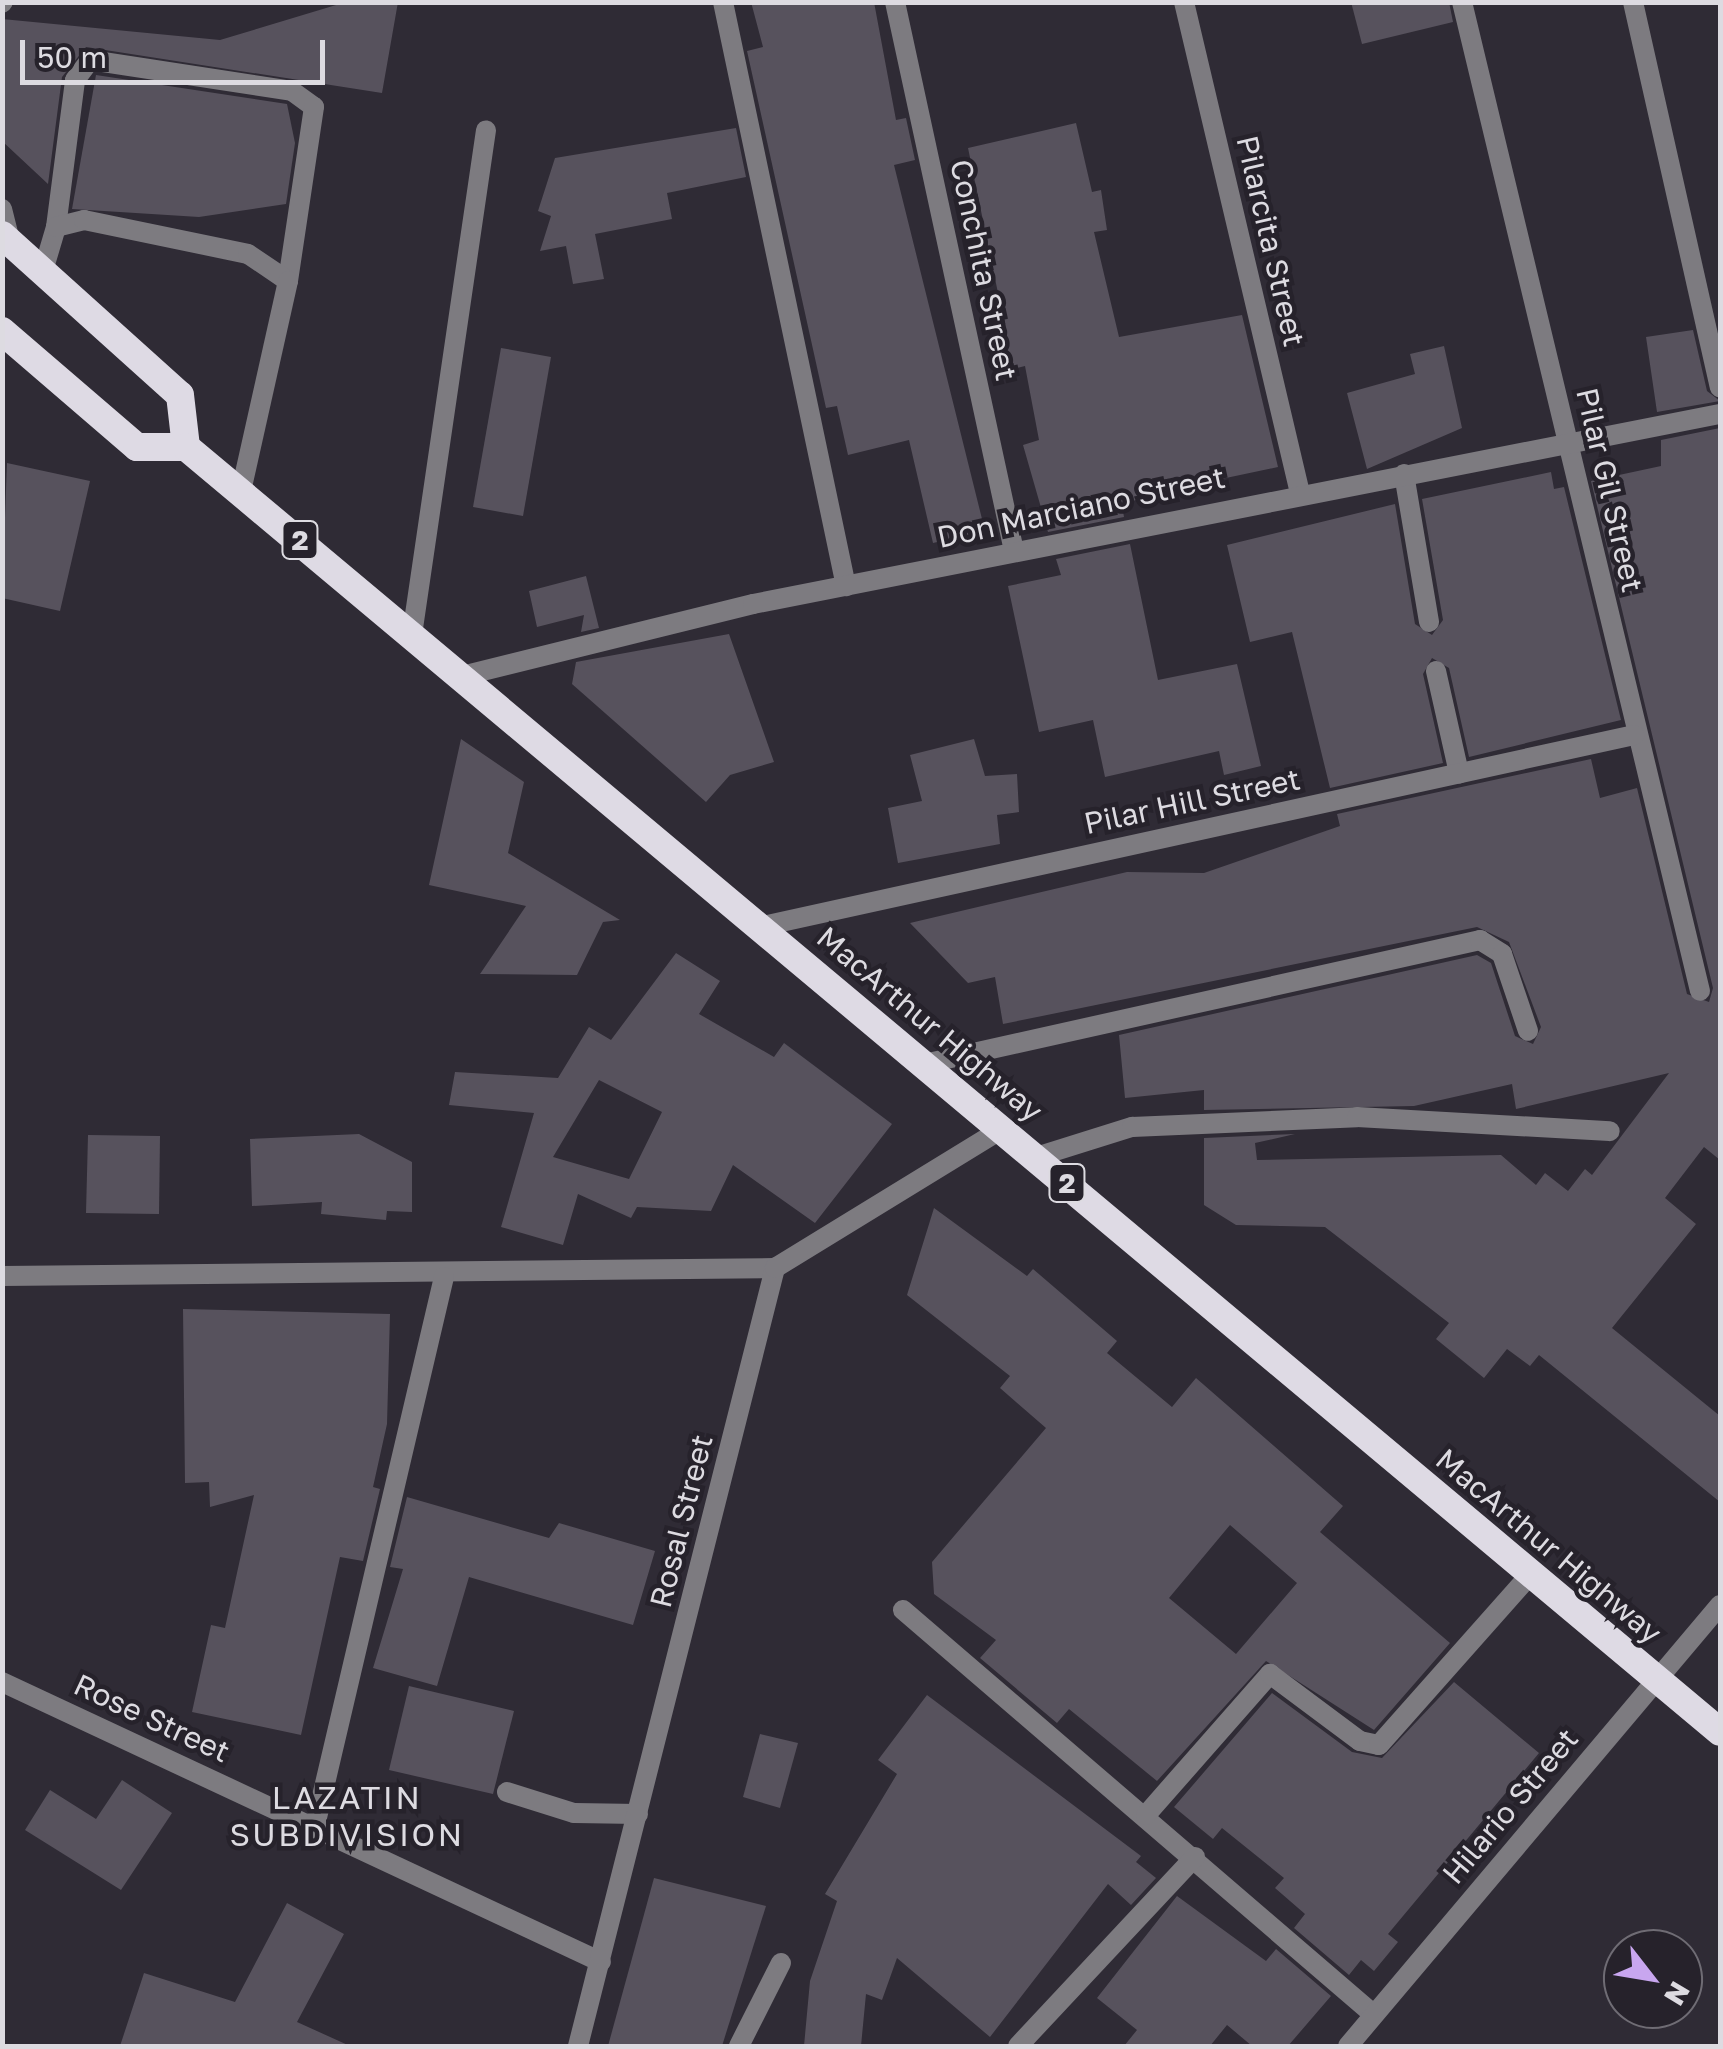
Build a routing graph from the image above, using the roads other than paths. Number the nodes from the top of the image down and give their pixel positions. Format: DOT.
graph roads {
  1 [pos="723,2"];
  2 [pos="895,2"];
  3 [pos="1184,2"];
  4 [pos="1462,2"];
  5 [pos="1633,2"];
  6 [pos="486,130"];
  7 [pos="2,209"];
  8 [pos="56,227"];
  9 [pos="6,238"];
  10 [pos="42,271"];
  11 [pos="288,280"];
  12 [pos="2,331"];
  13 [pos="1720,388"];
  14 [pos="1720,414"];
  15 [pos="1569,442"];
  16 [pos="186,447"];
  17 [pos="1404,474"];
  18 [pos="241,492"];
  19 [pos="1300,493"];
  20 [pos="1014,551"];
  21 [pos="846,586"];
  22 [pos="1430,622"];
  23 [pos="412,636"];
  24 [pos="1436,671"];
  25 [pos="458,677"];
  26 [pos="1634,734"];
  27 [pos="1458,774"];
  28 [pos="763,926"];
  29 [pos="1700,991"];
  30 [pos="1528,1031"];
  31 [pos="924,1064"];
  32 [pos="1002,1129"];
  33 [pos="1610,1131"];
  34 [pos="1036,1156"];
  35 [pos="775,1268"];
  36 [pos="2,1276"];
  37 [pos="444,1277"];
  38 [pos="1531,1574"];
  39 [pos="1720,1605"];
  40 [pos="903,1610"];
  41 [pos="1657,1678"];
  42 [pos="2,1682"];
  43 [pos="1720,1732"];
  44 [pos="507,1792"];
  45 [pos="638,1814"];
  46 [pos="1146,1815"];
  47 [pos="315,1826"];
  48 [pos="1196,1857"];
  49 [pos="601,1962"];
  50 [pos="781,1963"];
  51 [pos="1373,2014"];
  52 [pos="578,2046"];
  53 [pos="740,2046"];
  54 [pos="1018,2046"];
  55 [pos="1348,2046"];
  1 -- 21 [label="street"];
  2 -- 20 [label="street, Conchita Street"];
  3 -- 19 [label="street, Pilarcita Street"];
  4 -- 15 [label="street, Pilar Gil Street"];
  5 -- 13 [label="street"];
  6 -- 23 [label="street"];
  7 -- 9 [label="street"];
  8 -- 10 [label="street"];
  8 -- 11 [label="street"];
  8 -- 11 [label="street"];
  9 -- 10 [label="highway"];
  10 -- 16 [label="highway"];
  11 -- 18 [label="street"];
  12 -- 16 [label="highway"];
  14 -- 15 [label="street, Don Marciano Street"];
  15 -- 17 [label="street, Don Marciano Street"];
  15 -- 26 [label="street, Pilar Gil Street"];
  16 -- 18 [label="highway, MacArthur Highway / 2"];
  17 -- 19 [label="street, Don Marciano Street"];
  17 -- 22 [label="street"];
  18 -- 23 [label="highway, MacArthur Highway / 2"];
  19 -- 20 [label="street, Don Marciano Street"];
  20 -- 21 [label="street, Don Marciano Street"];
  21 -- 25 [label="street, Don Marciano Street"];
  23 -- 25 [label="highway, MacArthur Highway / 2"];
  24 -- 27 [label="street"];
  25 -- 28 [label="highway, MacArthur Highway / 2"];
  26 -- 27 [label="street, Pilar Hill Street"];
  26 -- 29 [label="street, Pilar Gil Street"];
  27 -- 28 [label="street, Pilar Hill Street"];
  28 -- 31 [label="highway, MacArthur Highway / 2"];
  30 -- 31 [label="street"];
  31 -- 32 [label="highway, MacArthur Highway / 2"];
  32 -- 34 [label="highway, MacArthur Highway / 2"];
  32 -- 35 [label="street"];
  33 -- 34 [label="street"];
  34 -- 38 [label="highway, MacArthur Highway / 2"];
  35 -- 37 [label="street"];
  35 -- 45 [label="street, Rosal Street"];
  36 -- 37 [label="street"];
  37 -- 47 [label="street"];
  38 -- 41 [label="highway, MacArthur Highway / 2"];
  38 -- 46 [label="street"];
  39 -- 41 [label="street, Hilario Street"];
  40 -- 46 [label="street"];
  41 -- 43 [label="highway, MacArthur Highway / 2"];
  41 -- 51 [label="street, Hilario Street"];
  42 -- 47 [label="street, Rose Street"];
  44 -- 45 [label="street"];
  45 -- 49 [label="street, Rosal Street"];
  46 -- 48 [label="street"];
  47 -- 49 [label="street, Rose Street"];
  48 -- 51 [label="street"];
  48 -- 54 [label="street"];
  49 -- 52 [label="street, Rosal Street"];
  50 -- 53 [label="street"];
  51 -- 55 [label="street, Hilario Street"];
}
